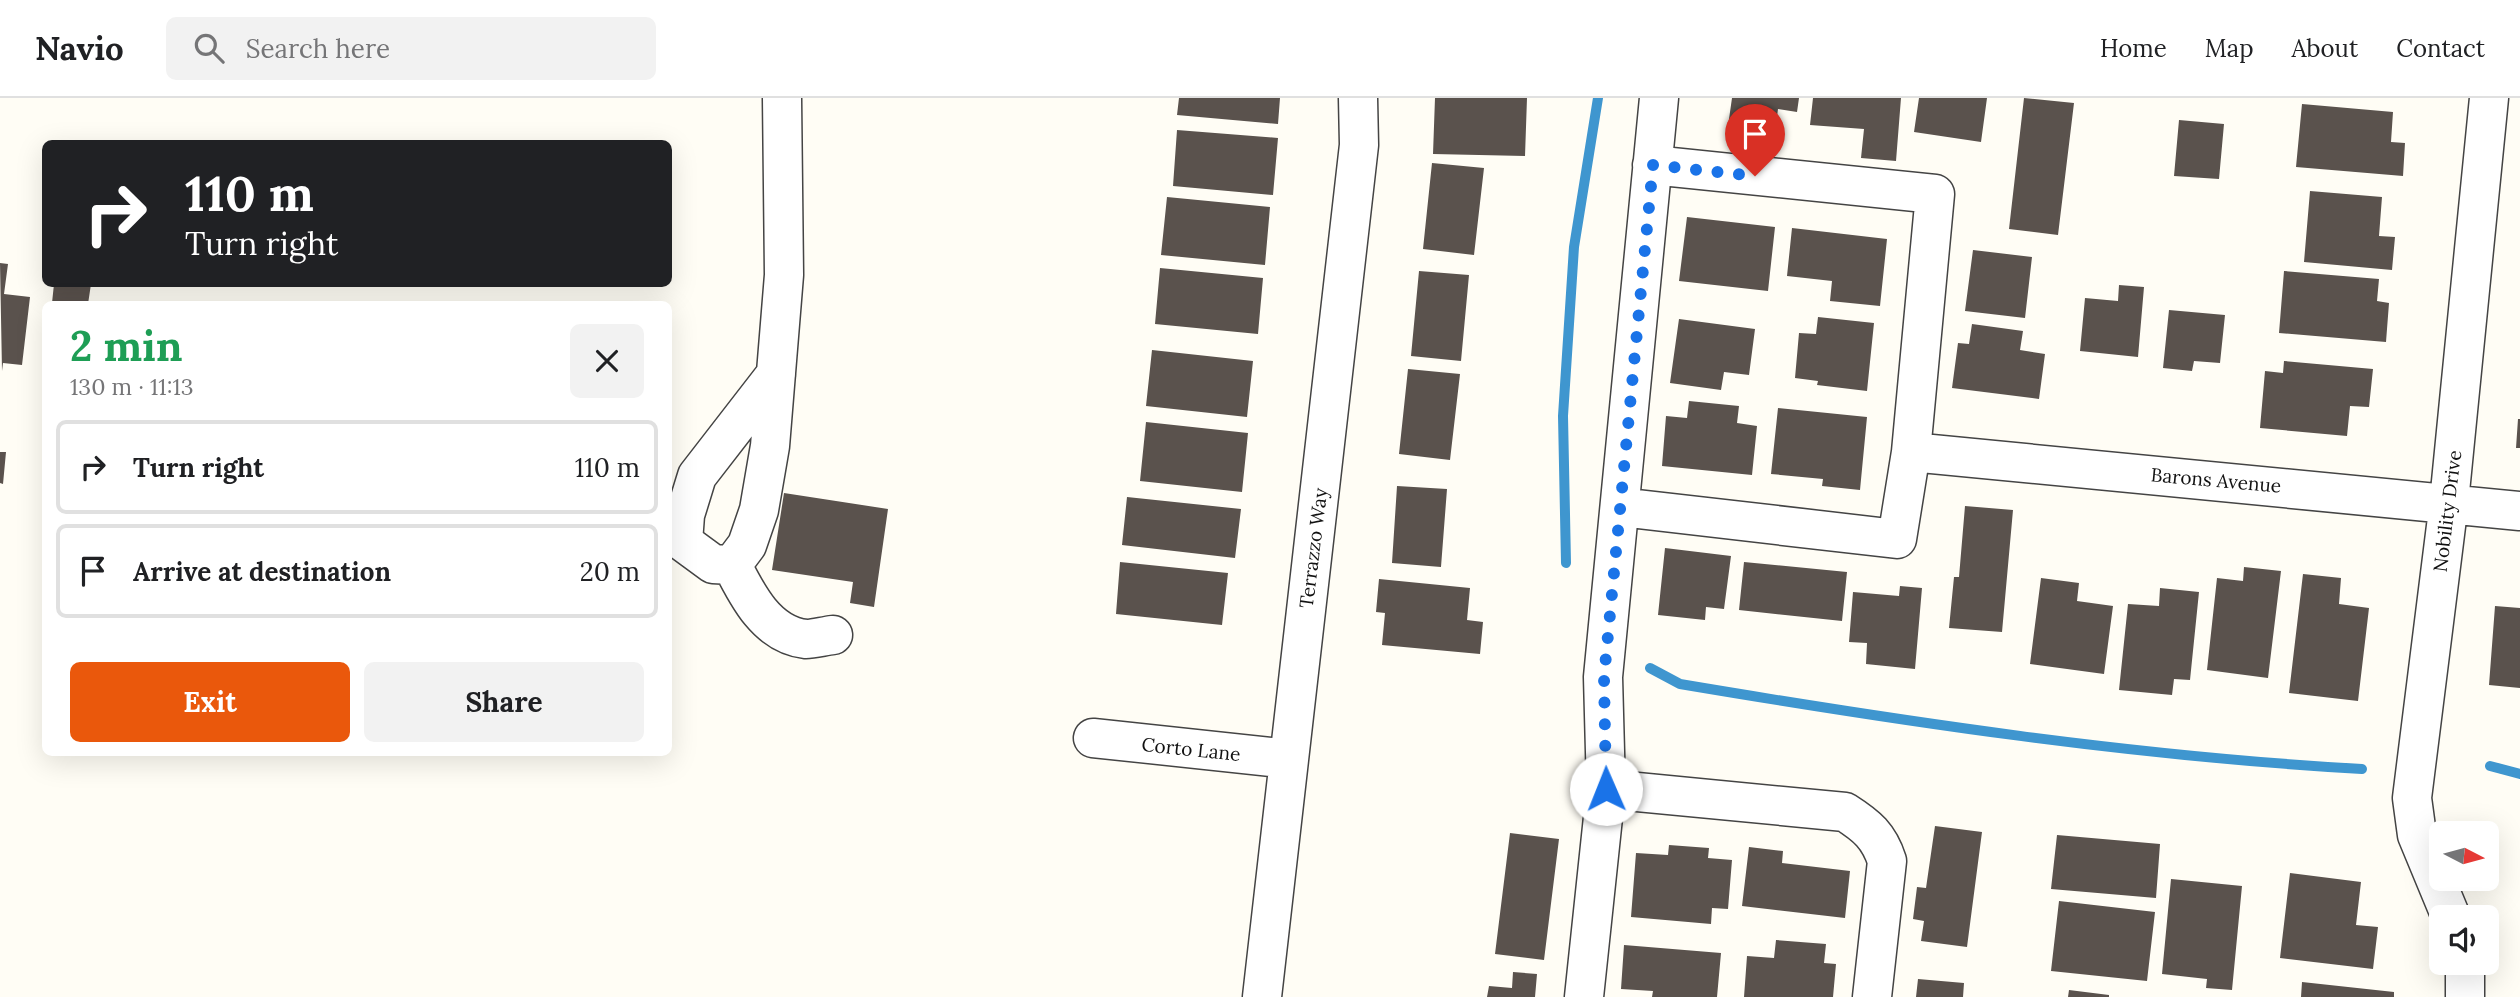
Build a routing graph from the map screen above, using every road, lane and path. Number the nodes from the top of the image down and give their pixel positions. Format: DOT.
graph roads {
  1 [pos="782,98"];
  2 [pos="1358,98"];
  3 [pos="1659,98"];
  4 [pos="2489,98"];
  5 [pos="1653,165"];
  6 [pos="776,374"];
  7 [pos="1911,452"];
  8 [pos="2449,502"];
  9 [pos="1620,507"];
  10 [pos="2520,511"];
  11 [pos="732,565"];
  12 [pos="833,635"];
  13 [pos="1093,738"];
  14 [pos="1289,759"];
  15 [pos="1606,789"];
  16 [pos="2446,905"];
  17 [pos="2465,975"];
  18 [pos="1262,997"];
  19 [pos="1584,997"];
  20 [pos="1872,997"];
  21 [pos="2465,997"];
  1 -- 6 [label="street"];
  2 -- 14 [label="street, Terrazzo Way"];
  3 -- 5 [label="street"];
  4 -- 8 [label="street, Nobility Drive"];
  5 -- 7 [label="street"];
  5 -- 9 [label="street"];
  6 -- 11 [label="street"];
  6 -- 11 [label="street"];
  7 -- 8 [label="street, Barons Avenue"];
  7 -- 9 [label="street"];
  8 -- 10 [label="street, Barons Avenue"];
  8 -- 16 [label="street, Nobility Drive"];
  9 -- 15 [label="street"];
  11 -- 12 [label="street"];
  13 -- 14 [label="street, Corto Lane"];
  14 -- 18 [label="street, Terrazzo Way"];
  15 -- 19 [label="street"];
  15 -- 20 [label="street"];
  17 -- 21 [label="street"];
}
